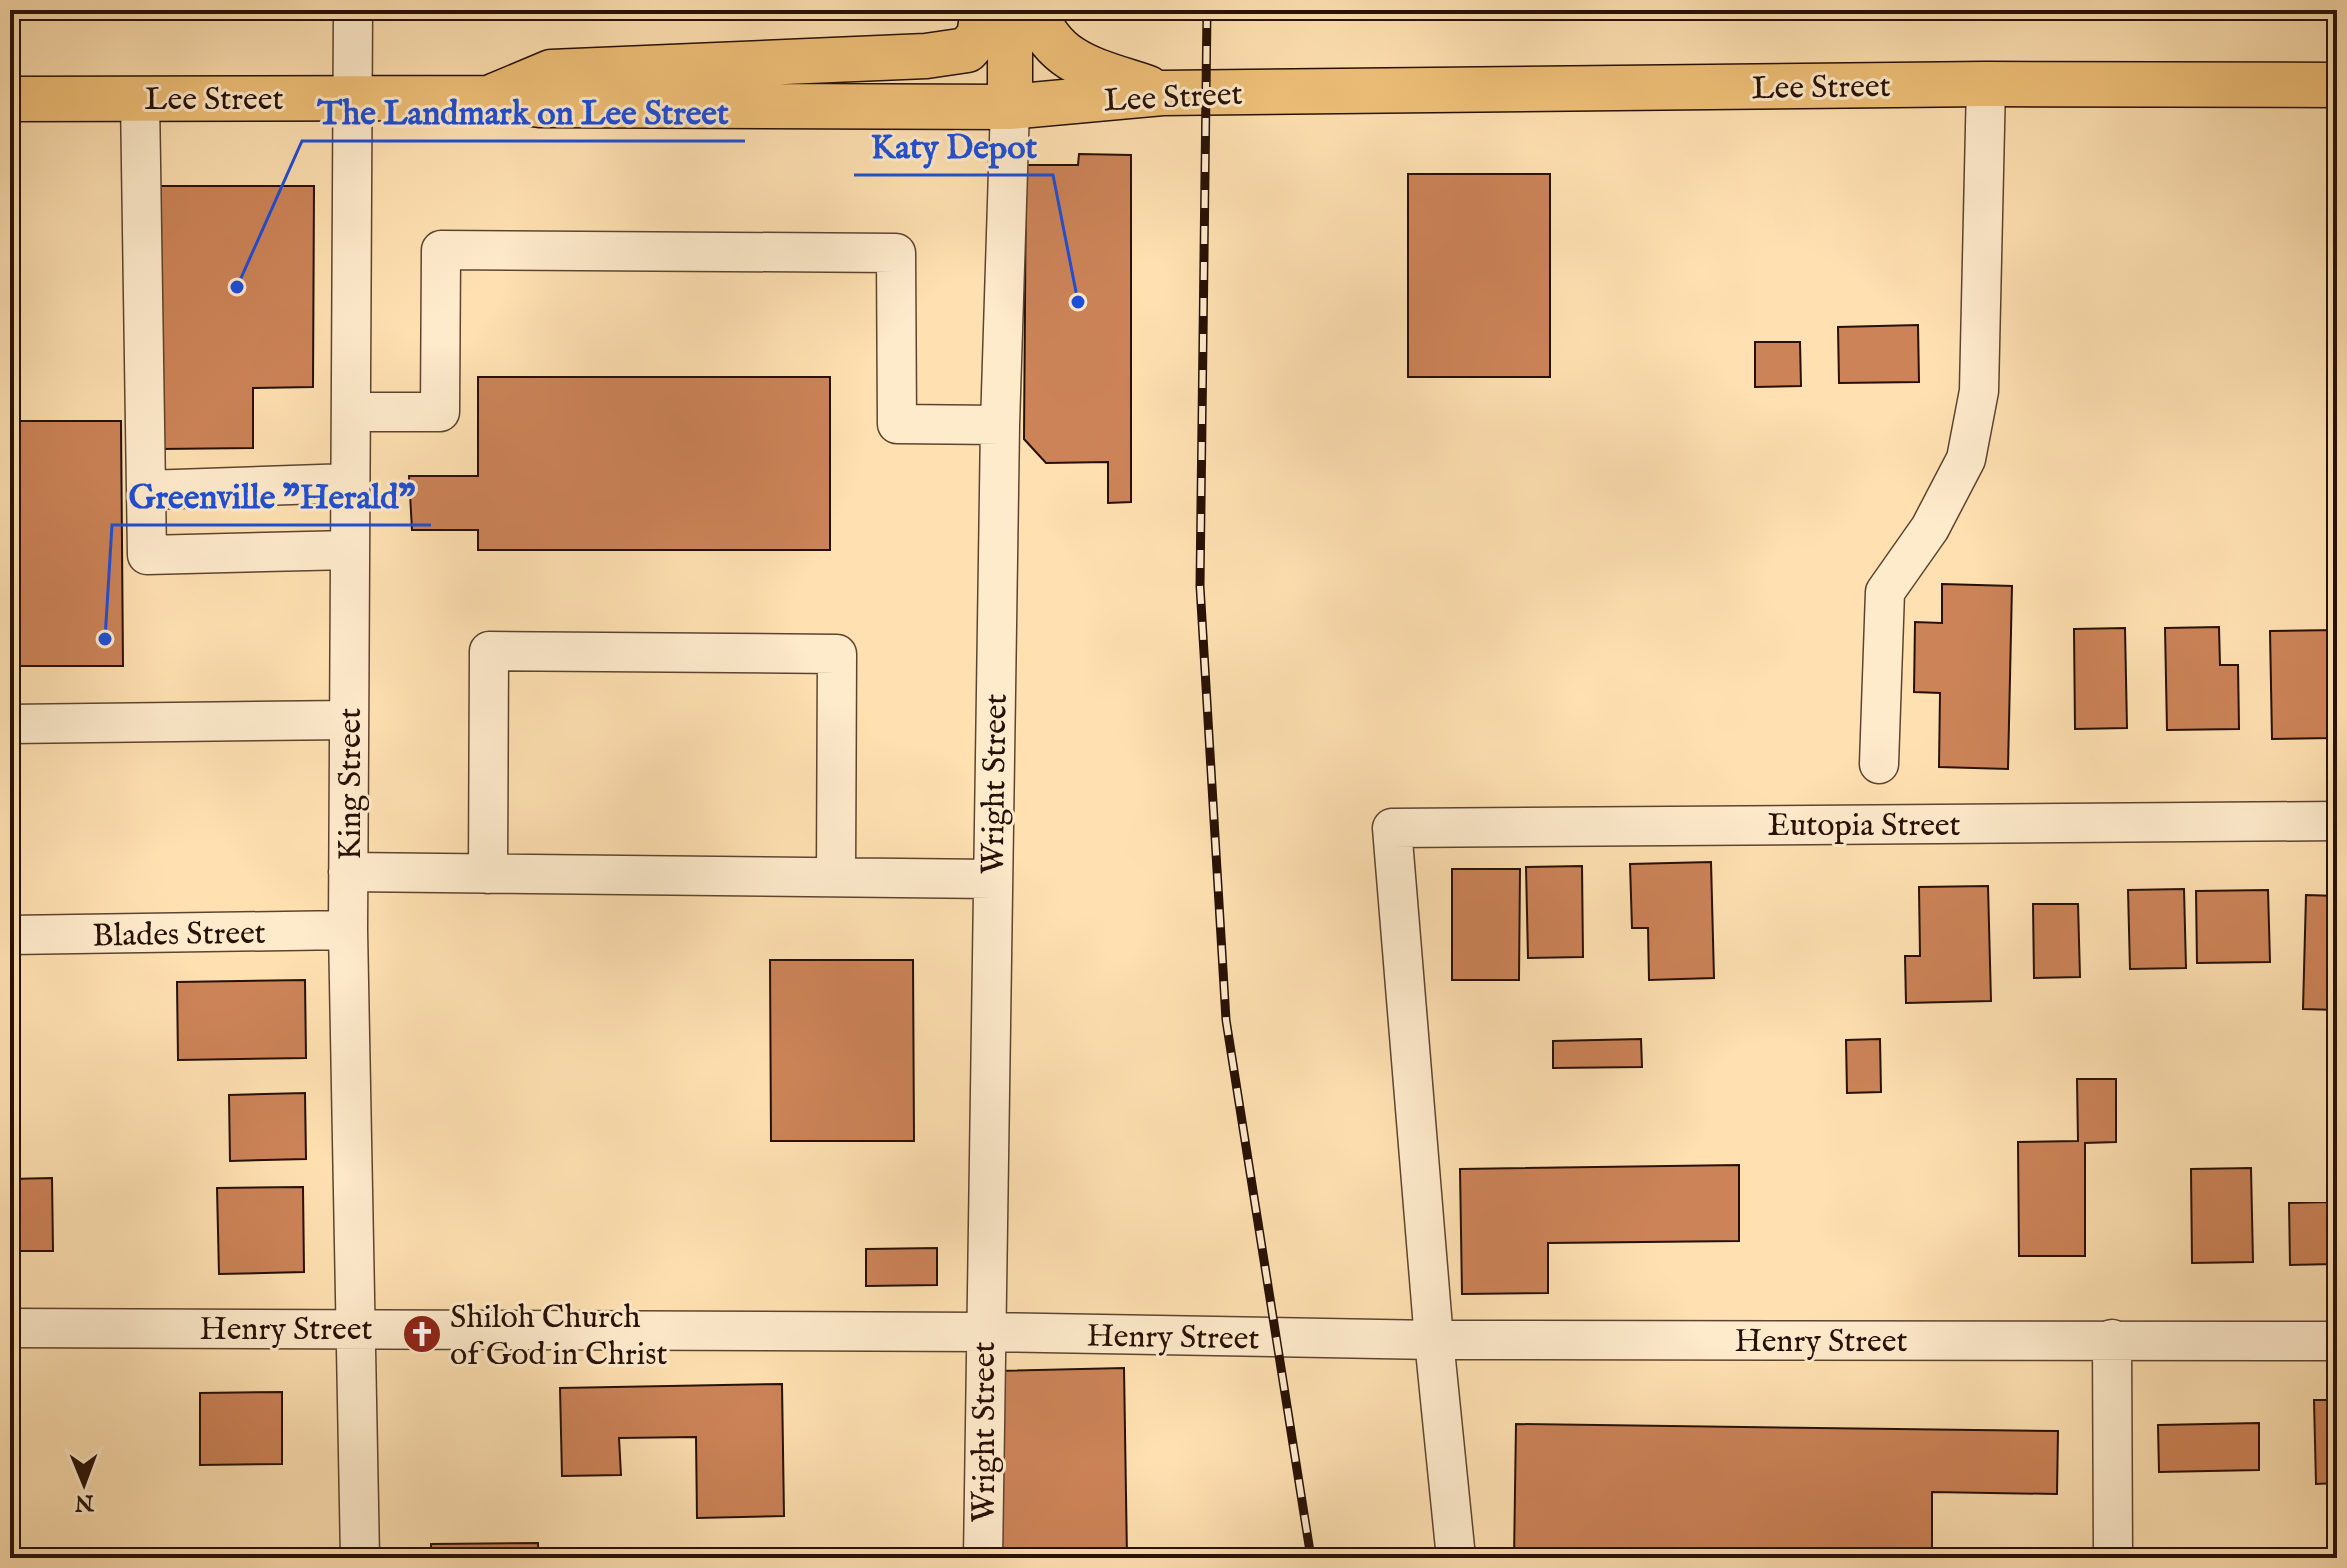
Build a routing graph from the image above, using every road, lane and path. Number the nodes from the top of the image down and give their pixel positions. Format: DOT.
graph roads {
  1 [pos="353,10"];
  2 [pos="983,10"];
  3 [pos="1010,10"];
  4 [pos="1035,10"];
  5 [pos="1986,84"];
  6 [pos="2337,85"];
  7 [pos="1162,93"];
  8 [pos="352,98"];
  9 [pos="486,98"];
  10 [pos="10,99"];
  11 [pos="140,99"];
  12 [pos="1010,107"];
  13 [pos="351,412"];
  14 [pos="1000,425"];
  15 [pos="350,483"];
  16 [pos="146,490"];
  17 [pos="350,550"];
  18 [pos="349,720"];
  19 [pos="10,724"];
  20 [pos="1879,764"];
  21 [pos="2337,821"];
  22 [pos="348,872"];
  23 [pos="488,874"];
  24 [pos="836,877"];
  25 [pos="992,879"];
  26 [pos="348,930"];
  27 [pos="10,935"];
  28 [pos="10,1328"];
  29 [pos="356,1328"];
  30 [pos="984,1332"];
  31 [pos="2112,1339"];
  32 [pos="1434,1340"];
  33 [pos="2337,1341"];
  34 [pos="360,1558"];
  35 [pos="983,1558"];
  36 [pos="1456,1558"];
  37 [pos="2113,1558"];
  1 -- 8 [label="street, King Street"];
  2 -- 9 [label="main road"];
  3 -- 12 [label="main road, Wright Street"];
  4 -- 7 [label="main road"];
  5 -- 6 [label="main road, Lee Street"];
  5 -- 7 [label="main road, Lee Street"];
  5 -- 20 [label="street"];
  7 -- 12 [label="main road, Lee Street"];
  8 -- 9 [label="main road, Lee Street"];
  8 -- 11 [label="main road, Lee Street"];
  8 -- 13 [label="street, King Street"];
  9 -- 12 [label="main road, Lee Street"];
  10 -- 11 [label="main road, Lee Street"];
  11 -- 16 [label="street"];
  12 -- 14 [label="street, Wright Street"];
  13 -- 14 [label="street"];
  13 -- 15 [label="street, King Street"];
  14 -- 25 [label="street, Wright Street"];
  15 -- 16 [label="street"];
  15 -- 17 [label="street, King Street"];
  16 -- 17 [label="street"];
  17 -- 18 [label="street, King Street"];
  18 -- 19 [label="street"];
  18 -- 22 [label="street, King Street"];
  21 -- 32 [label="street, Eutopia Street"];
  22 -- 23 [label="street"];
  22 -- 26 [label="street, King Street"];
  23 -- 24 [label="street"];
  23 -- 24 [label="street"];
  24 -- 25 [label="street"];
  25 -- 30 [label="street, Wright Street"];
  26 -- 27 [label="street, Blades Street"];
  26 -- 29 [label="street, King Street"];
  28 -- 29 [label="street, Henry Street"];
  29 -- 30 [label="street, Henry Street"];
  29 -- 34 [label="street, King Street"];
  30 -- 32 [label="street, Henry Street"];
  30 -- 35 [label="street, Wright Street"];
  31 -- 32 [label="street, Henry Street"];
  31 -- 33 [label="street, Henry Street"];
  31 -- 37 [label="street"];
  32 -- 36 [label="street"];
}
